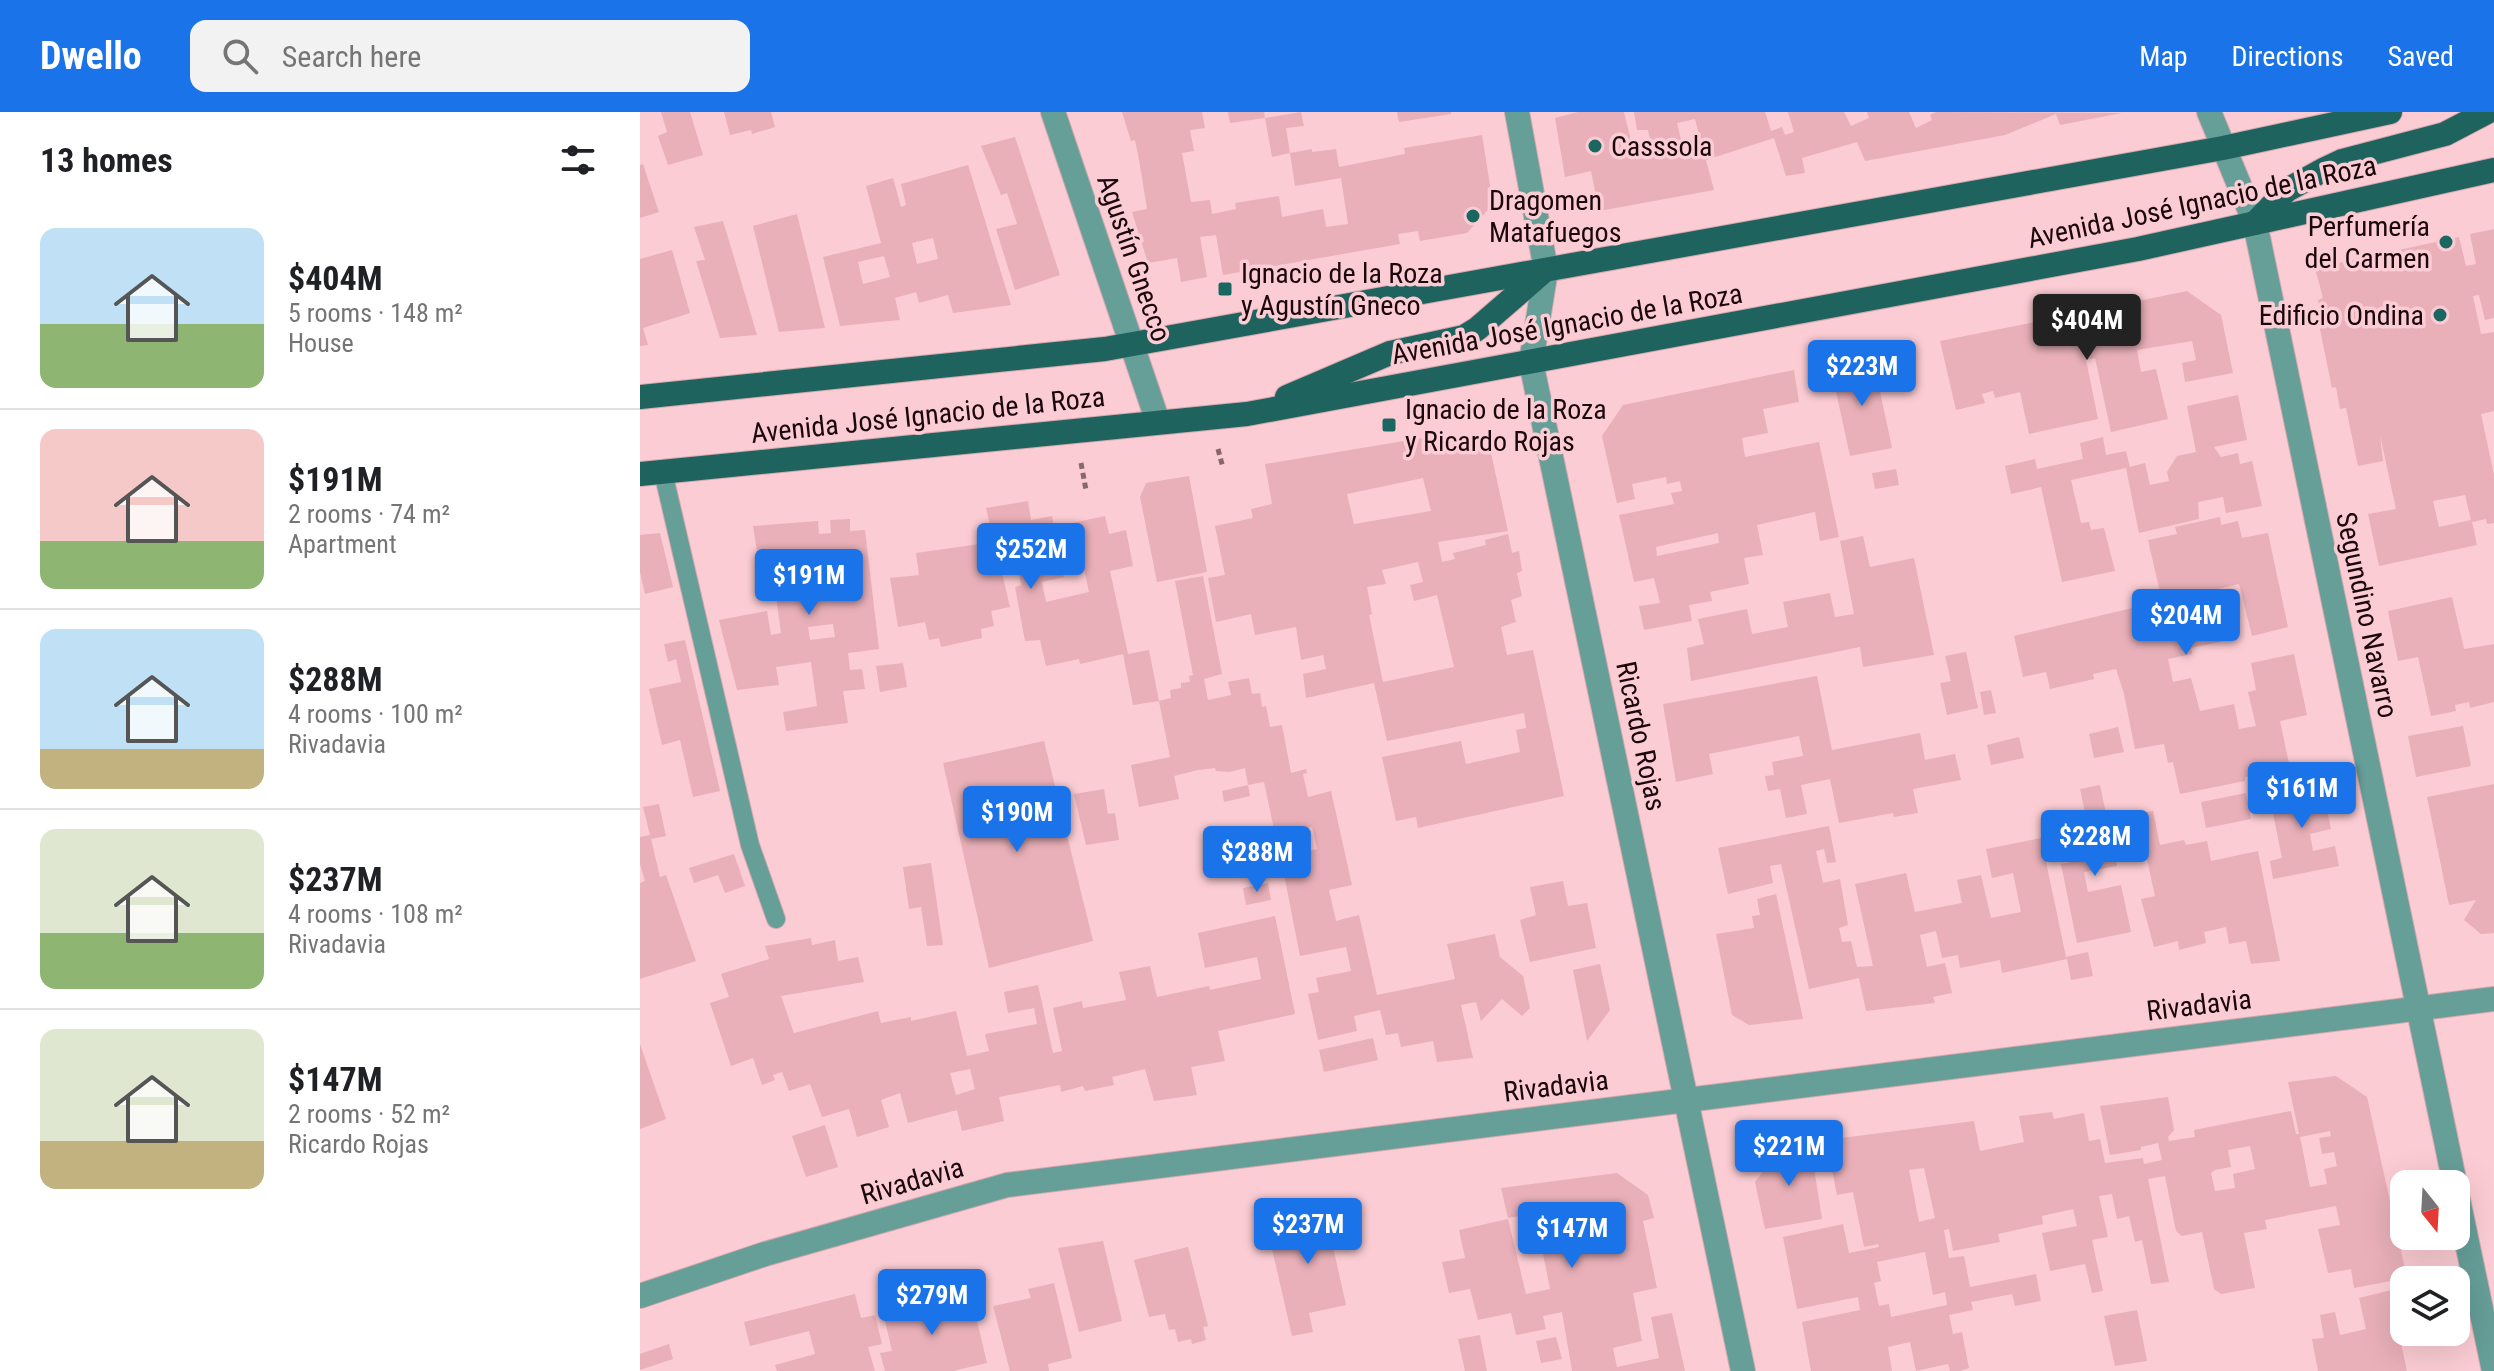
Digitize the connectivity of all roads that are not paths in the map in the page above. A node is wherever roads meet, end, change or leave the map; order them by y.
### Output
1 (1053, 112) edge
2 (1517, 112) edge
3 (2209, 112) edge
4 (2390, 112) edge
5 (2487, 112) edge
6 (2223, 148) junction
7 (2494, 170) edge
8 (2255, 223) junction
9 (1546, 270) junction
10 (1132, 345) junction
11 (1531, 362) junction
12 (640, 397) edge
13 (1247, 414) junction
14 (1158, 422) junction
15 (651, 473) edge
16 (776, 919) dead end
17 (2494, 999) edge
18 (2418, 1008) junction
19 (1686, 1100) junction
20 (2451, 1170) edge
21 (2468, 1250) edge
22 (640, 1296) edge
23 (1743, 1371) edge
24 (2494, 1371) edge

1 - 10 street, Agustín Gnecco
2 - 9 street, Ricardo Rojas
3 - 6 street, Segundino Navarro
4 - 6 main road, Avenida José Ignacio de la Roza
5 - 8 main road
6 - 8 street, Segundino Navarro
6 - 9 main road, Avenida José Ignacio de la Roza
7 - 8 main road, Avenida José Ignacio de la Roza
8 - 11 main road, Avenida José Ignacio de la Roza
8 - 18 street, Segundino Navarro
9 - 10 main road, Avenida José Ignacio de la Roza
9 - 11 street, Ricardo Rojas
9 - 13 main road
10 - 12 main road, Avenida José Ignacio de la Roza
10 - 14 street, Agustín Gnecco
11 - 13 main road, Avenida José Ignacio de la Roza
11 - 19 street, Ricardo Rojas
13 - 14 main road, Avenida José Ignacio de la Roza
14 - 15 main road, Avenida José Ignacio de la Roza
15 - 16 lane
17 - 18 street, Rivadavia
18 - 19 street, Rivadavia
18 - 20 street, Segundino Navarro
19 - 22 street, Rivadavia
19 - 23 street, Ricardo Rojas
21 - 24 street, Segundino Navarro

